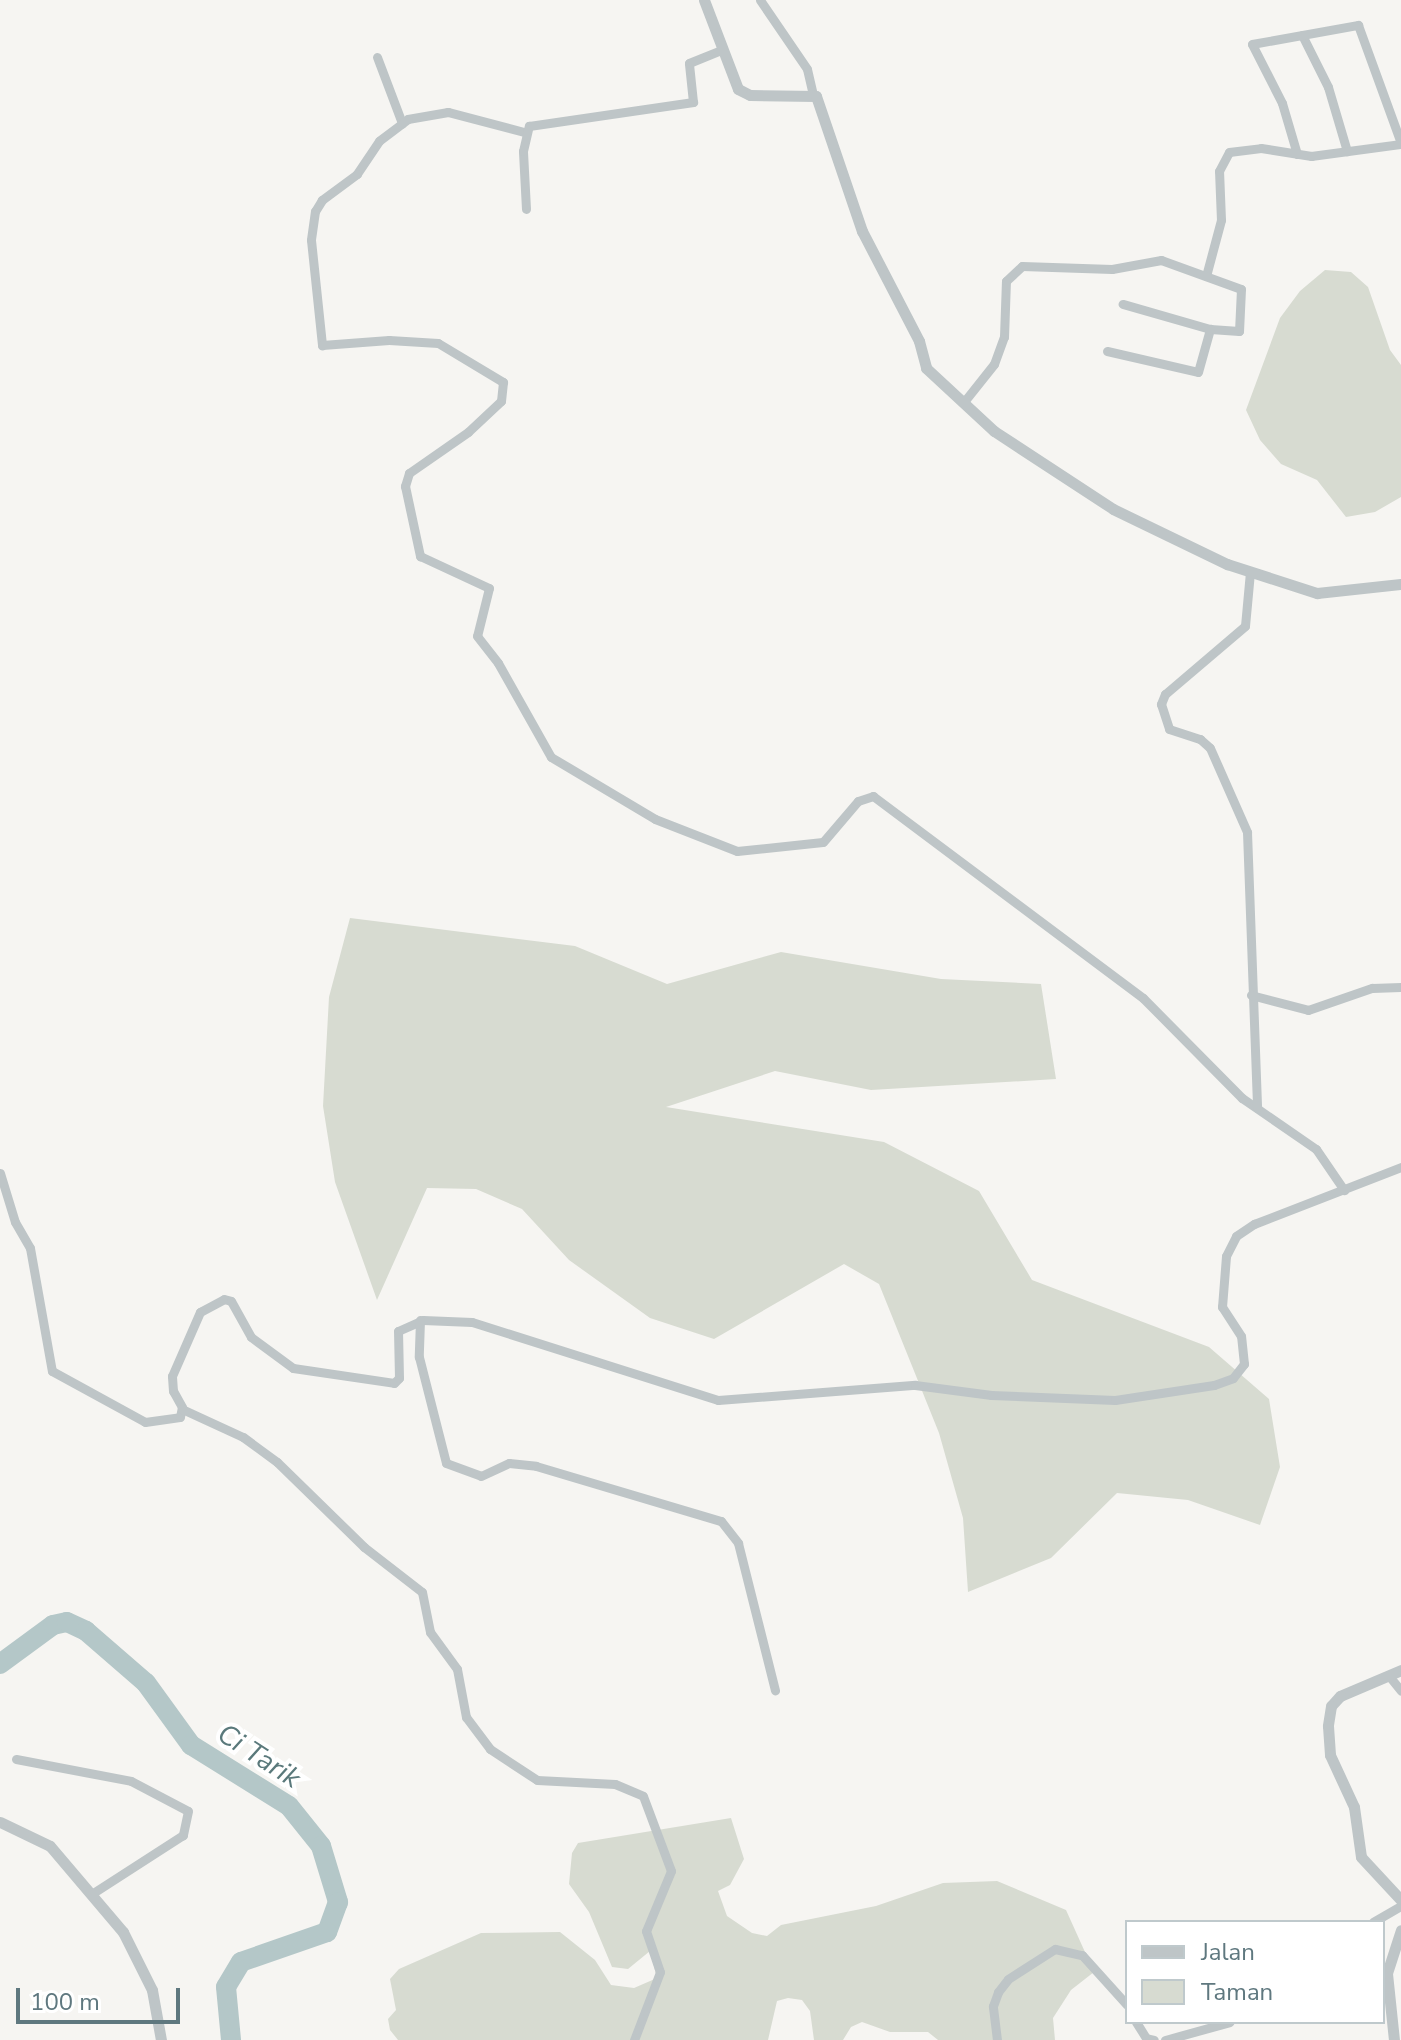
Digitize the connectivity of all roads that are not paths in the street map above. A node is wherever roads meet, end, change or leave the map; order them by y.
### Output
1 (704, 0) edge
2 (760, 0) edge
3 (1302, 35) junction
4 (721, 50) junction
5 (377, 57) dead end
6 (813, 94) junction
7 (402, 123) junction
8 (524, 132) junction
9 (1401, 143) edge
10 (1347, 151) junction
11 (1297, 154) junction
12 (526, 209) dead end
13 (1206, 276) junction
14 (1123, 304) dead end
15 (1210, 329) junction
16 (1107, 351) dead end
17 (963, 403) junction
18 (1250, 572) junction
19 (1401, 584) edge
20 (1401, 987) edge
21 (1251, 995) junction
22 (1257, 1108) junction
23 (1401, 1167) edge
24 (0, 1173) edge
25 (1344, 1190) junction
26 (420, 1320) junction
27 (182, 1409) junction
28 (1401, 1670) edge
29 (1389, 1676) junction
30 (775, 1690) dead end
31 (1401, 1691) edge
32 (16, 1759) dead end
33 (0, 1822) edge
34 (93, 1893) junction
35 (1401, 1900) edge
36 (1401, 1906) edge
37 (1376, 1920) edge
38 (1401, 1930) edge
39 (1125, 2003) edge
40 (1385, 2008) edge
41 (1137, 2024) edge
42 (1223, 2024) edge
43 (161, 2040) edge
44 (634, 2040) edge
45 (997, 2040) edge
46 (1154, 2040) edge
47 (1165, 2040) edge
48 (1394, 2040) edge

1 - 4 street
2 - 6 street
3 - 9 street
3 - 10 street
3 - 11 street
4 - 6 street
4 - 8 street
5 - 7 street
6 - 17 street
7 - 8 street
7 - 22 street
8 - 12 street
9 - 10 street
10 - 11 street
11 - 13 street
13 - 15 street
13 - 17 street
14 - 15 street
15 - 16 street
17 - 18 street
18 - 19 street
18 - 21 street
20 - 21 street
21 - 22 street
22 - 25 street
23 - 25 street
24 - 27 street
25 - 26 street
26 - 27 street
26 - 30 street
27 - 44 street
28 - 29 street
29 - 31 street
29 - 35 street
32 - 34 street
33 - 34 street
34 - 43 street
36 - 37 street
38 - 40 street
39 - 45 street
40 - 48 street
41 - 46 street
42 - 47 street

